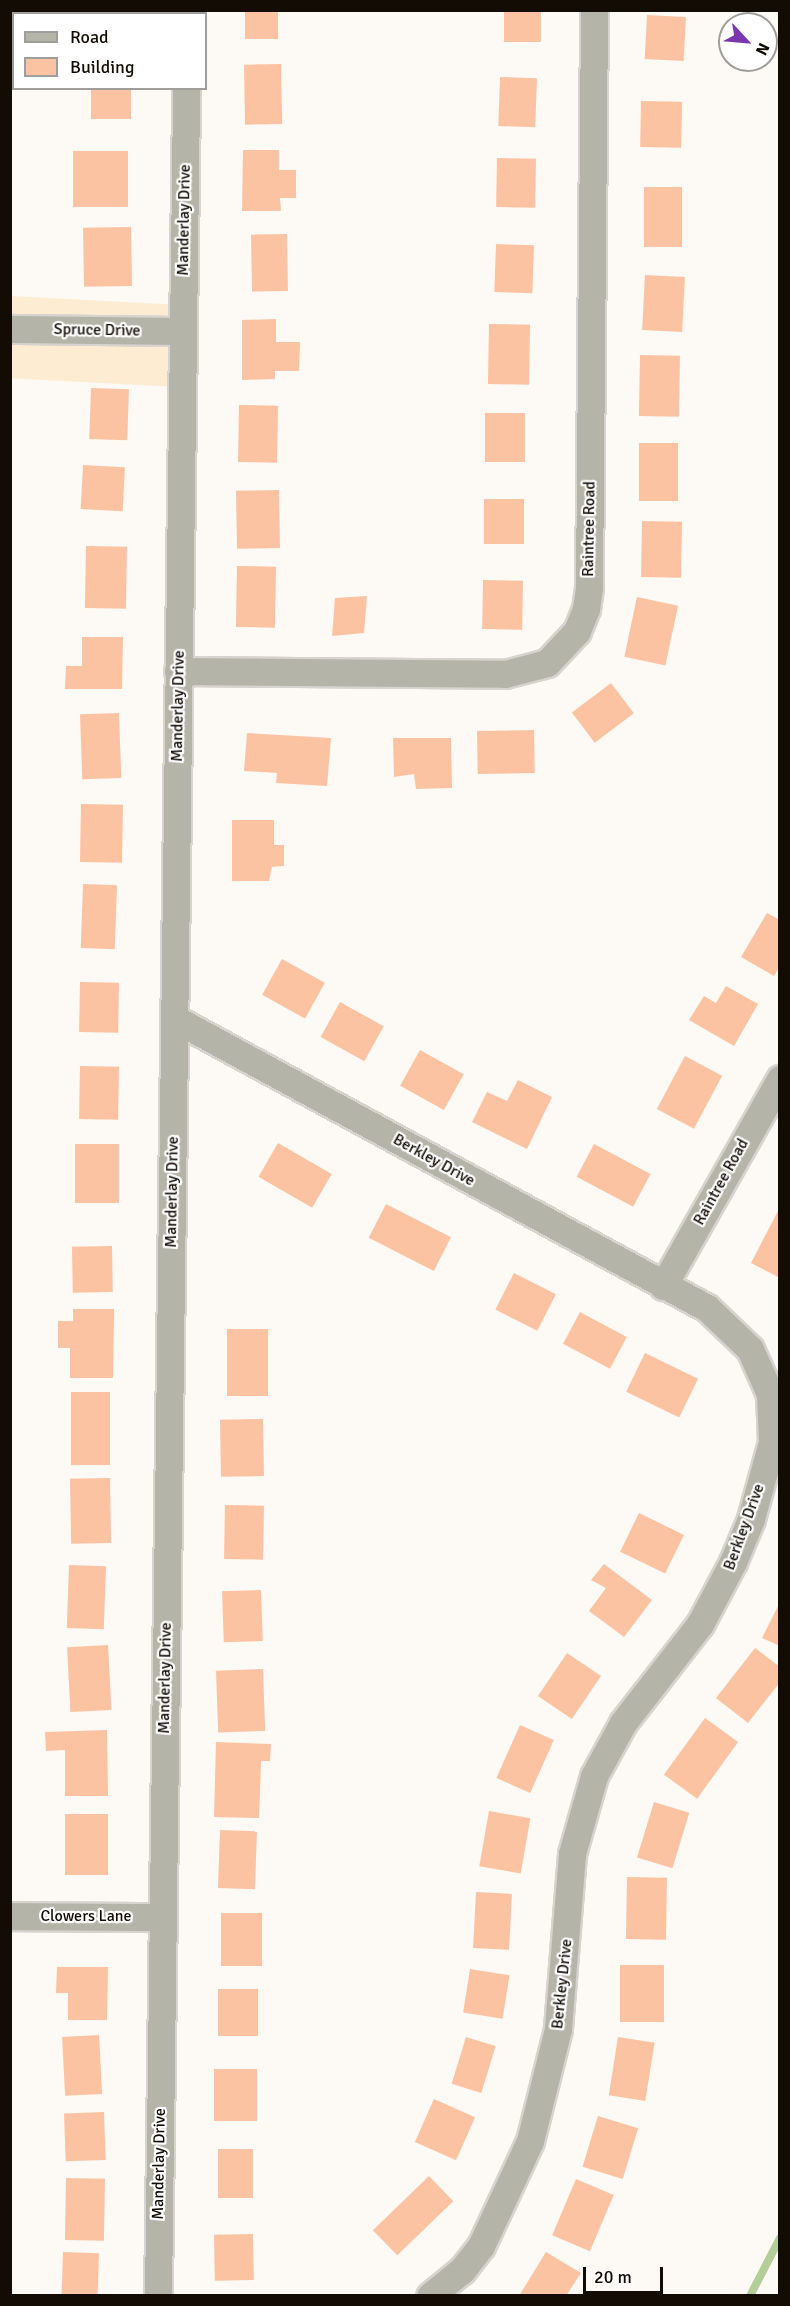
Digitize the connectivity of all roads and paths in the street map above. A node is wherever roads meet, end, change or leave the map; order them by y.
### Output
1 (594, 10) edge
2 (186, 90) edge
3 (10, 329) edge
4 (183, 331) junction
5 (178, 671) junction
6 (175, 1019) junction
7 (780, 1079) edge
8 (663, 1286) junction
9 (10, 1916) edge
10 (161, 1917) junction
11 (158, 2295) edge
12 (430, 2295) edge

1 - 5 street, Raintree Road
2 - 4 street, Manderlay Drive
3 - 4 street, Spruce Drive
4 - 5 street, Manderlay Drive
5 - 6 street, Manderlay Drive
6 - 8 street, Berkley Drive
6 - 10 street, Manderlay Drive
7 - 8 street, Raintree Road
8 - 12 street, Berkley Drive
9 - 10 street, Clowers Lane
10 - 11 street, Manderlay Drive

